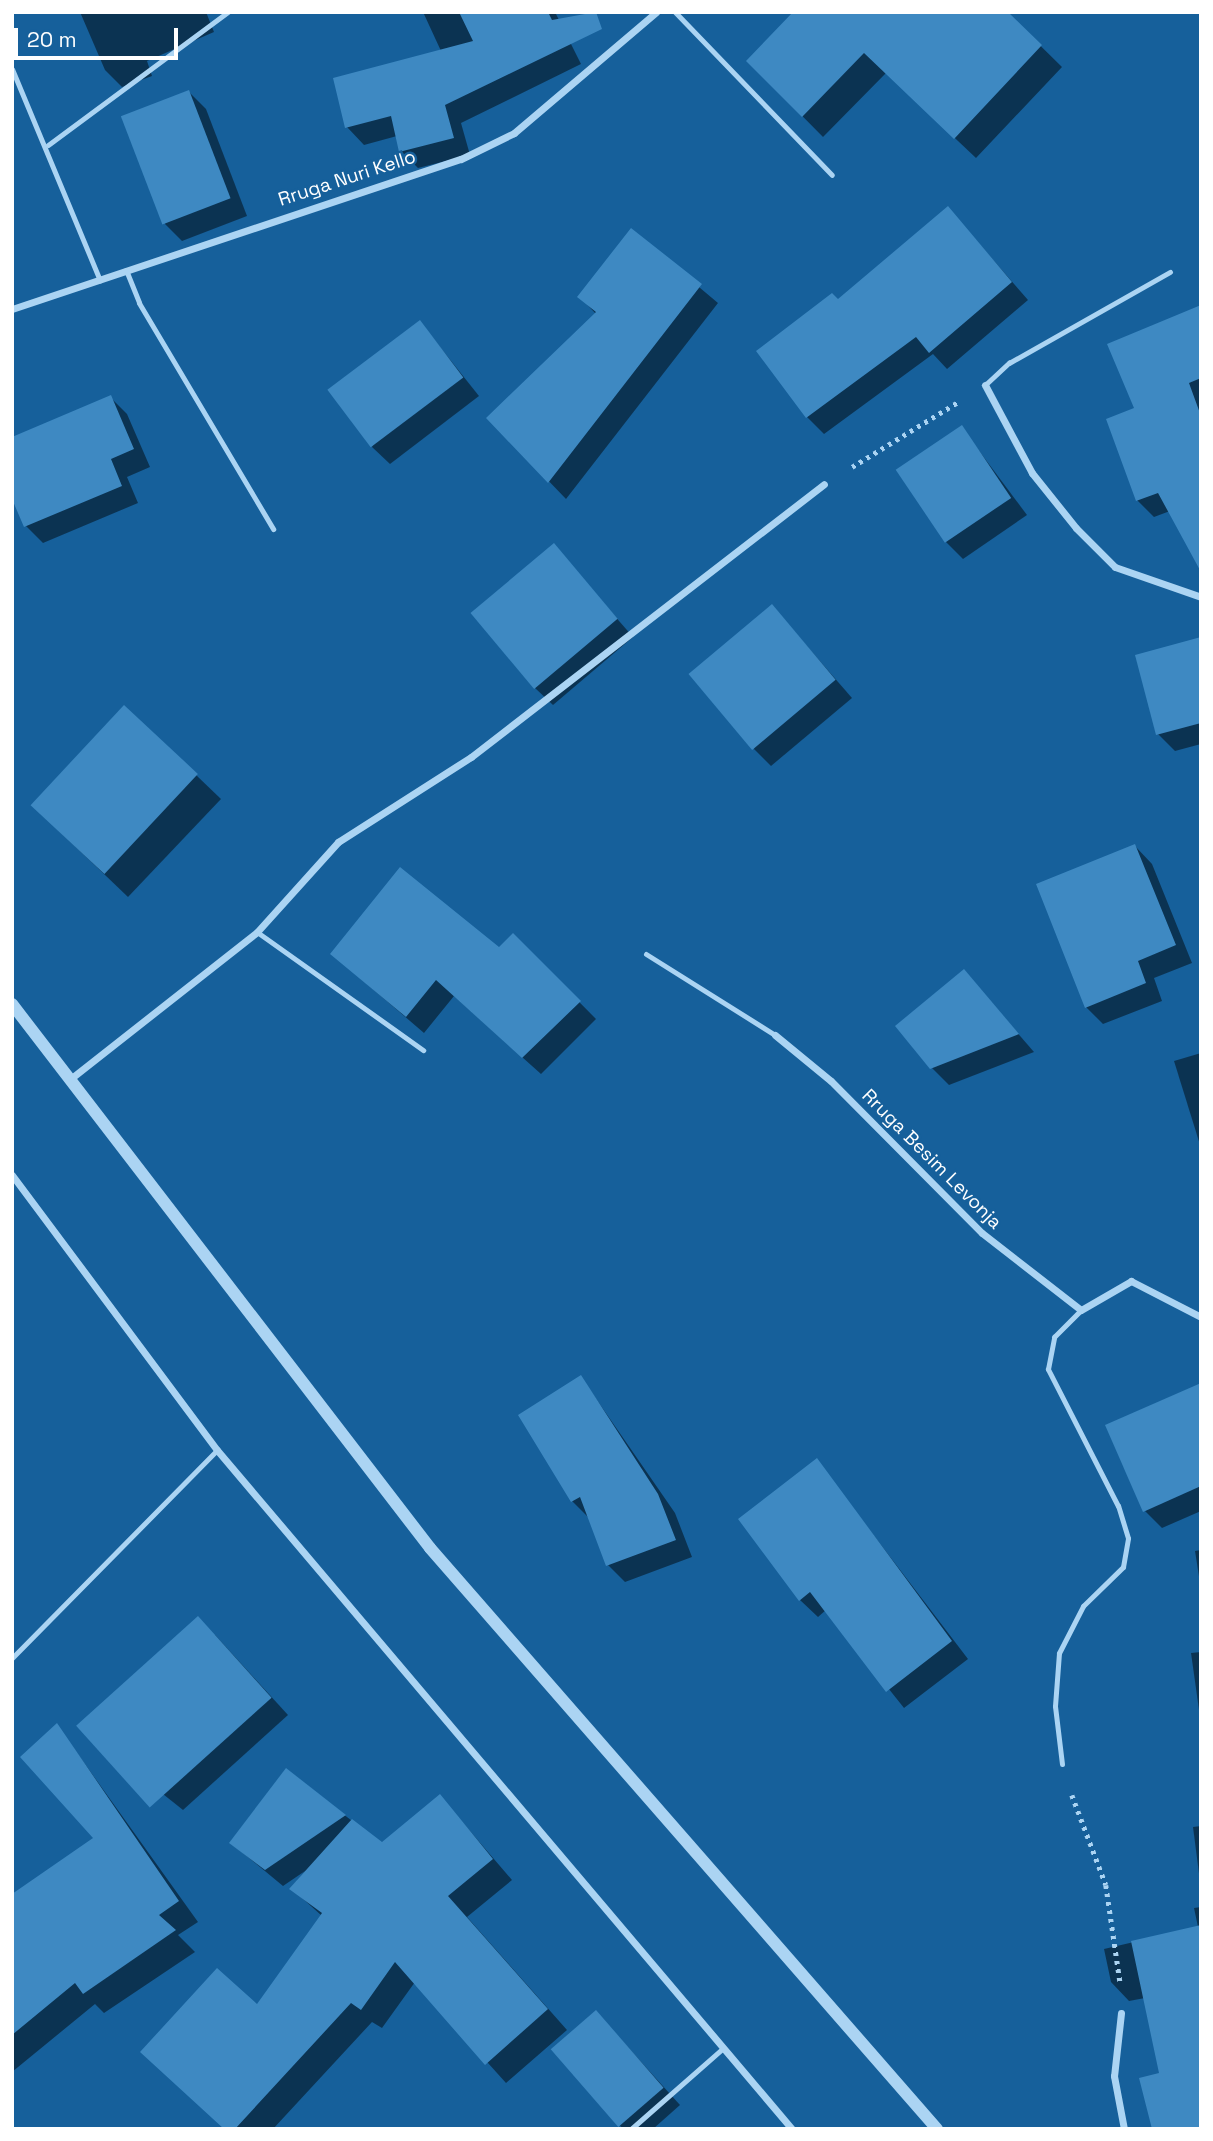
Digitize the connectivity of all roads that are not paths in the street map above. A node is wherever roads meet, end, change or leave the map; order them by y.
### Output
1 (228, 12) edge
2 (656, 12) edge
3 (675, 12) edge
4 (12, 69) edge
5 (48, 145) junction
6 (832, 175) dead end
7 (126, 270) junction
8 (1170, 272) dead end
9 (100, 280) junction
10 (12, 309) edge
11 (985, 385) joint
12 (824, 484) road end
13 (273, 529) dead end
14 (1201, 597) edge
15 (257, 932) junction
16 (646, 954) dead end
17 (12, 1004) edge
18 (775, 1035) joint
19 (423, 1049) dead end
20 (68, 1081) junction
21 (12, 1174) edge
22 (1080, 1310) junction
23 (1201, 1317) edge
24 (217, 1450) junction
25 (12, 1658) edge
26 (1062, 1764) road end
27 (1121, 2013) road end
28 (722, 2049) junction
29 (631, 2129) edge
30 (792, 2129) edge
31 (937, 2129) edge
32 (1124, 2129) edge

1 - 5 lane
2 - 7 street, Rruga Nuri Kello
3 - 6 lane
4 - 5 lane
5 - 9 lane
7 - 9 street, Rruga Nuri Kello
7 - 13 lane
8 - 11 lane
9 - 10 street, Rruga Nuri Kello
11 - 14 street
12 - 15 street
15 - 19 lane
15 - 20 street
16 - 18 lane, Rruga Besim Levonja
17 - 20 street
18 - 22 street, Rruga Besim Levonja
20 - 31 street
21 - 24 street
22 - 23 street
22 - 26 lane
24 - 25 lane
24 - 28 street
27 - 32 street
28 - 29 lane
28 - 30 street

